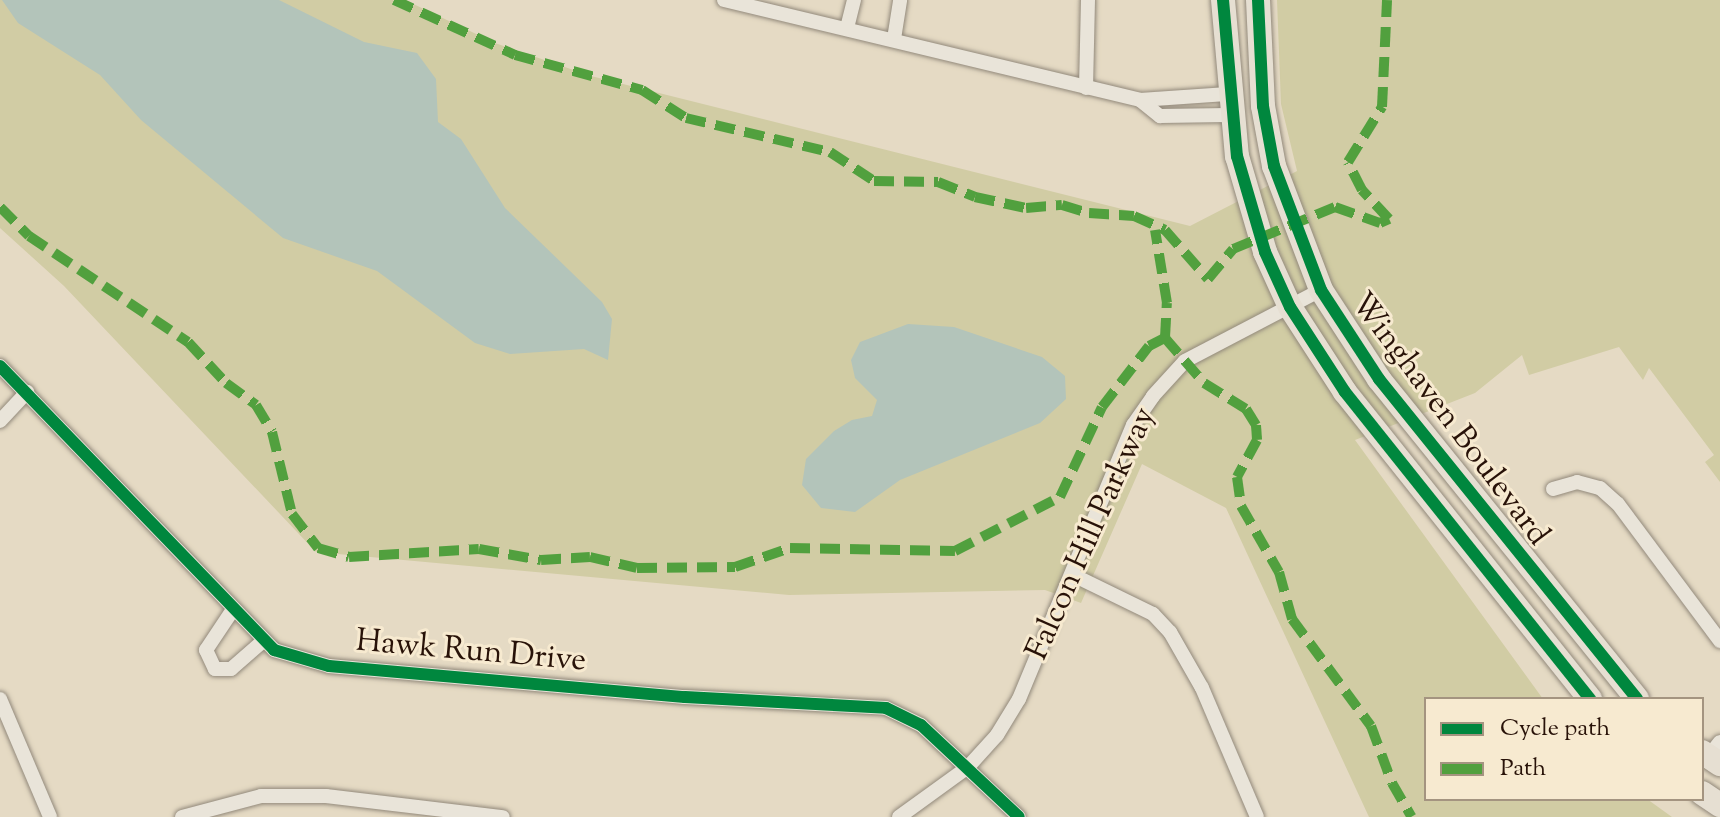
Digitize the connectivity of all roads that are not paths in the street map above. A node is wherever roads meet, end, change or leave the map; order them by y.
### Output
1 (724, 0) edge
2 (854, 0) edge
3 (900, 0) edge
4 (1088, 0) edge
5 (1223, 0) edge
6 (1258, 0) edge
7 (847, 28) junction
8 (894, 39) junction
9 (1086, 88) junction
10 (1140, 100) junction
11 (1229, 104) junction
12 (1321, 290) junction
13 (1290, 307) junction
14 (0, 366) edge
15 (27, 392) junction
16 (0, 421) edge
17 (1553, 489) dead end
18 (1073, 575) junction
19 (232, 611) junction
20 (263, 641) junction
21 (1720, 641) edge
22 (1588, 697) edge
23 (1635, 697) edge
24 (0, 699) edge
25 (968, 767) junction
26 (50, 817) edge
27 (182, 817) edge
28 (503, 817) edge
29 (899, 817) edge
30 (1019, 817) edge
31 (1257, 817) edge

1 - 7 street
2 - 7 street
3 - 8 street
4 - 9 street
5 - 11 main road, Winghaven Boulevard
6 - 12 main road, Winghaven Boulevard
7 - 8 street
8 - 9 street
9 - 10 street
10 - 11 street
10 - 11 street
11 - 13 main road, Winghaven Boulevard
12 - 13 street, Falcon Hill Parkway
12 - 23 main road, Winghaven Boulevard
13 - 18 street, Falcon Hill Parkway
13 - 22 main road, Winghaven Boulevard
14 - 15 street, Hawk Run Drive
15 - 16 street
15 - 19 street, Hawk Run Drive
17 - 21 street
18 - 25 street, Falcon Hill Parkway
18 - 31 street
19 - 20 street, Hawk Run Drive
19 - 20 street
20 - 25 street, Hawk Run Drive
24 - 26 street
25 - 29 street, Falcon Hill Parkway
25 - 30 street, Hawk Run Drive
27 - 28 street

